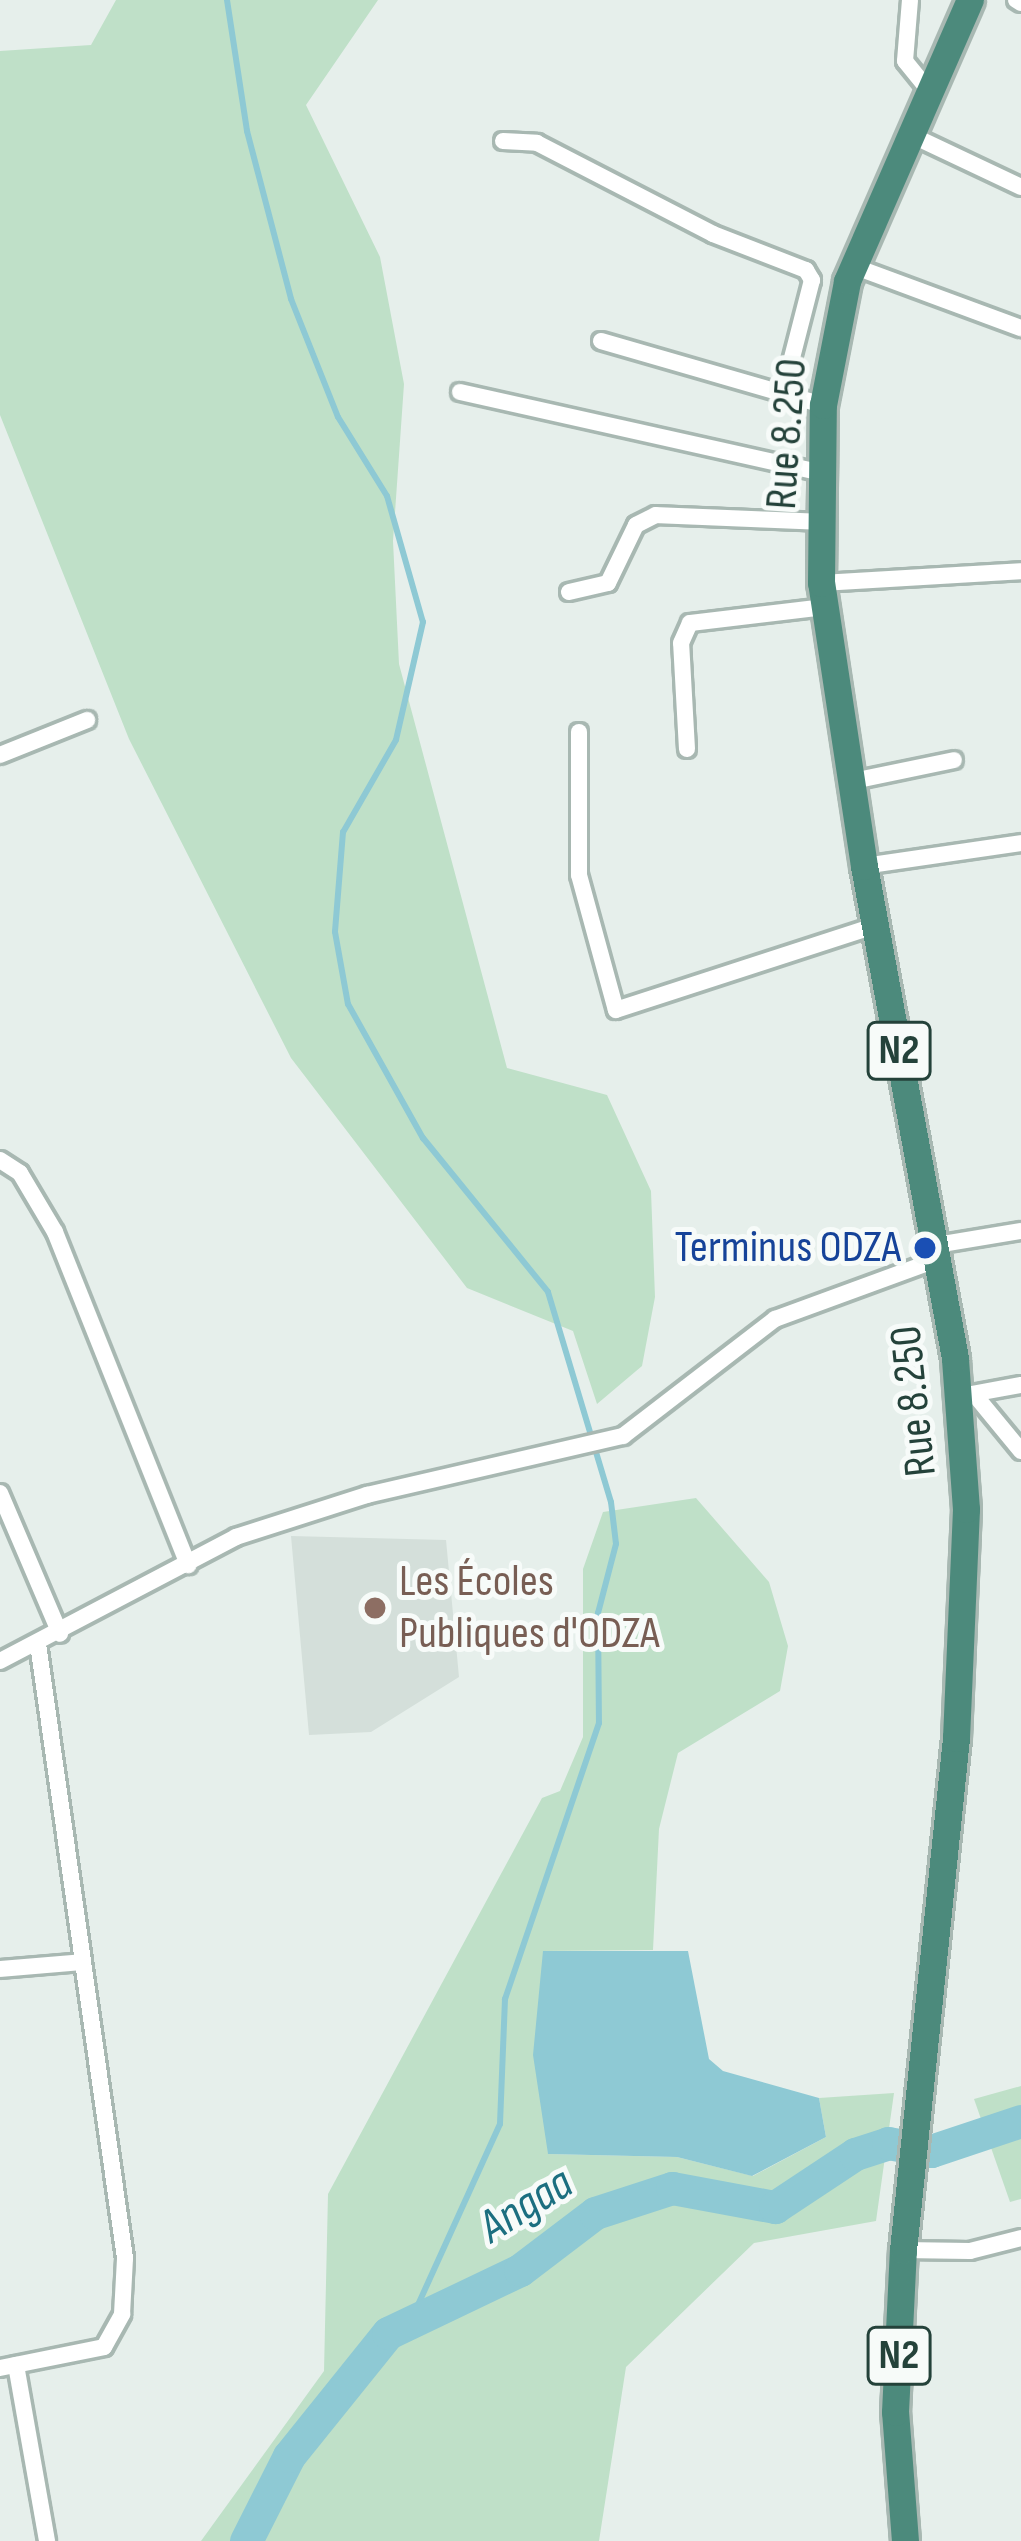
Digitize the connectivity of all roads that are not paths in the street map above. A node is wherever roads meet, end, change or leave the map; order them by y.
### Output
1 (910, 0) edge
2 (970, 0) edge
3 (928, 91) junction
4 (909, 134) junction
5 (503, 141) dead end
6 (1021, 187) edge
7 (853, 266) junction
8 (1021, 328) edge
9 (601, 341) dead end
10 (460, 392) dead end
11 (784, 393) junction
12 (823, 405) junction
13 (823, 473) junction
14 (822, 522) junction
15 (1021, 571) edge
16 (569, 592) dead end
17 (823, 595) junction
18 (87, 720) dead end
19 (579, 732) dead end
20 (687, 749) dead end
21 (0, 754) edge
22 (954, 760) dead end
23 (853, 781) junction
24 (1021, 843) edge
25 (863, 866) junction
26 (875, 926) junction
27 (0, 1160) edge
28 (1021, 1231) edge
29 (938, 1252) junction
30 (1021, 1385) edge
31 (966, 1395) junction
32 (1021, 1451) edge
33 (0, 1493) edge
34 (188, 1565) junction
35 (60, 1634) junction
36 (38, 1644) junction
37 (0, 1661) edge
38 (83, 1962) junction
39 (0, 1969) edge
40 (1021, 2238) edge
41 (903, 2250) junction
42 (8, 2366) edge
43 (47, 2541) edge
44 (904, 2541) edge

1 - 3 street
2 - 3 highway, Rue 8.250 / N2
3 - 4 highway, Rue 8.250 / N2
4 - 6 street
4 - 7 highway, Rue 8.250 / N2
5 - 11 street
7 - 8 street
7 - 12 highway, Rue 8.250 / N2
9 - 11 street
10 - 13 street
11 - 12 street
12 - 13 highway, Rue 8.250 / N2
13 - 14 highway, Rue 8.250 / N2
14 - 16 street
14 - 17 highway, Rue 8.250 / N2
15 - 17 street
17 - 20 street
17 - 23 highway, Rue 8.250 / N2
18 - 21 street
19 - 26 street
22 - 23 street
23 - 25 highway, Rue 8.250 / N2
24 - 25 street
25 - 26 highway, Rue 8.250 / N2
26 - 29 highway, Rue 8.250 / N2
27 - 34 street
28 - 29 street
29 - 31 highway, Rue 8.250 / N2
29 - 34 street
30 - 31 street
31 - 32 street
31 - 41 highway, Rue 8.250 / N2
33 - 35 street
34 - 35 street
35 - 36 street
36 - 37 street
36 - 38 street
38 - 39 street
38 - 42 street
40 - 41 street
41 - 44 highway, Rue 8.250 / N2
42 - 43 street

